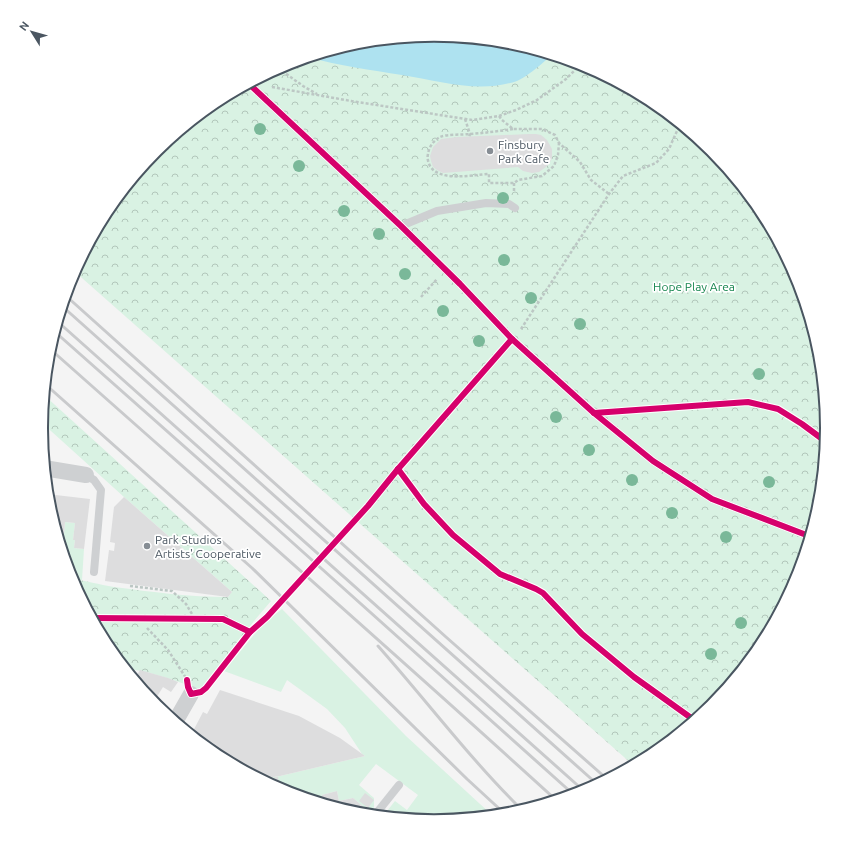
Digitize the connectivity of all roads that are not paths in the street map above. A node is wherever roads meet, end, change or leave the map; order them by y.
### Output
1 (253, 88) edge
2 (515, 208) dead end
3 (401, 226) junction
4 (50, 469) edge
5 (86, 475) joint
6 (804, 534) edge
7 (94, 572) dead end
8 (189, 687) road end
9 (177, 716) edge
10 (399, 785) dead end
11 (379, 810) edge

1 - 3 lane
2 - 3 lane
3 - 6 lane
4 - 5 street
5 - 7 lane
8 - 9 street
10 - 11 lane

